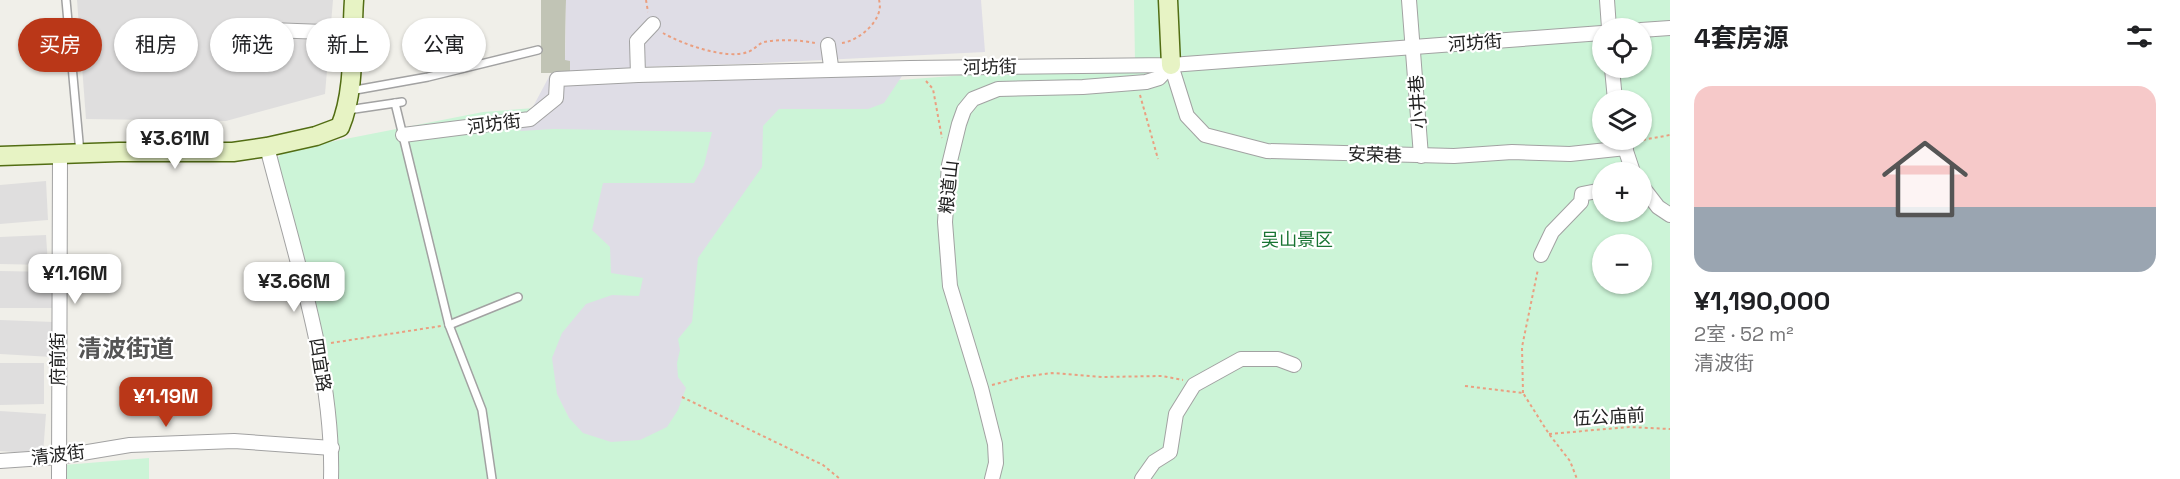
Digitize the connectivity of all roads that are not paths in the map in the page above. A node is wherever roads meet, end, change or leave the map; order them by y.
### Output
1 (66, 0) edge
2 (354, 0) edge
3 (1168, 0) edge
4 (1409, 0) edge
5 (1607, 0) edge
6 (352, 18) edge
7 (1608, 18) edge
8 (653, 24) road end
9 (1670, 28) edge
10 (1652, 29) edge
11 (1592, 34) edge
12 (828, 45) road end
13 (1414, 48) junction
14 (538, 50) dead end
15 (1171, 65) junction
16 (831, 66) dead end
17 (350, 72) edge
18 (638, 75) junction
19 (350, 91) junction
20 (344, 118) junction
21 (403, 135) junction
22 (267, 147) junction
23 (1592, 150) edge
24 (80, 153) junction
25 (60, 154) junction
26 (0, 156) edge
27 (1421, 156) junction
28 (1592, 192) edge
29 (1652, 199) edge
30 (1670, 215) edge
31 (1541, 255) road end
32 (518, 297) dead end
33 (449, 325) junction
34 (1294, 364) dead end
35 (332, 448) junction
36 (58, 457) junction
37 (0, 461) edge
38 (59, 479) edge
39 (331, 479) edge
40 (492, 479) edge
41 (993, 479) edge
42 (1142, 479) edge

1 - 24 lane
2 - 6 street
3 - 15 street
4 - 13 street, 小井巷
5 - 7 street
8 - 18 street
9 - 10 street
11 - 13 street, 河坊街
12 - 16 street
13 - 15 street, 河坊街
13 - 27 street, 小井巷
14 - 19 lane
15 - 18 street, 河坊街
15 - 27 street, 安荣巷
15 - 41 street, 粮道山
17 - 19 street
18 - 21 street, 河坊街
19 - 20 street
20 - 21 lane
20 - 22 street
21 - 33 lane
22 - 24 street
22 - 35 street, 四宜路
23 - 27 street, 安荣巷
24 - 25 street
25 - 26 street
25 - 36 street, 府前街
28 - 31 street
29 - 30 street
32 - 33 lane
33 - 40 lane
34 - 42 street
35 - 36 street, 清波街
35 - 39 street, 四宜路
36 - 37 street, 清波街
36 - 38 street, 府前街

